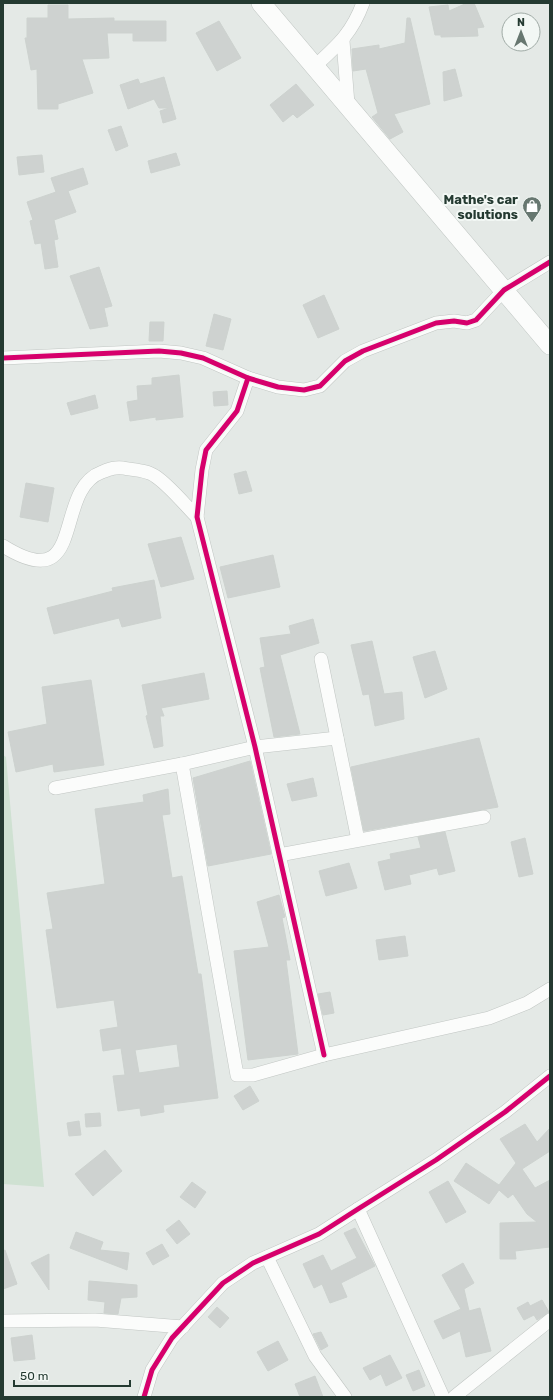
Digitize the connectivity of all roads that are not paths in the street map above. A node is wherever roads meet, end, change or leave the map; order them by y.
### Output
1 (261, 3) edge
2 (363, 3) edge
3 (343, 41) junction
4 (315, 66) junction
5 (348, 104) junction
6 (550, 262) edge
7 (504, 290) junction
8 (550, 345) edge
9 (3, 358) edge
10 (248, 378) junction
11 (197, 517) junction
12 (5, 546) edge
13 (320, 659) dead end
14 (337, 738) junction
15 (255, 747) junction
16 (182, 764) junction
17 (55, 788) dead end
18 (484, 817) dead end
19 (358, 840) junction
20 (279, 855) junction
21 (550, 990) edge
22 (324, 1055) junction
23 (550, 1076) edge
24 (358, 1209) junction
25 (267, 1257) junction
26 (550, 1320) edge
27 (3, 1321) edge
28 (183, 1327) junction
29 (144, 1397) edge
30 (345, 1397) edge
31 (443, 1397) edge
32 (454, 1397) edge

1 - 4 street
2 - 3 street
3 - 4 street
3 - 5 street
4 - 5 street
5 - 7 street
6 - 7 street
7 - 8 street
7 - 10 street
9 - 10 street
10 - 11 street
11 - 12 street
11 - 15 street
13 - 14 street
14 - 15 street
14 - 19 street
15 - 16 street
15 - 20 street
16 - 17 street
16 - 22 street
18 - 19 street
19 - 20 street
20 - 22 street
21 - 22 street
23 - 24 street
24 - 25 street
24 - 31 street
25 - 28 street
25 - 30 street
26 - 32 street
27 - 28 street
28 - 29 street

